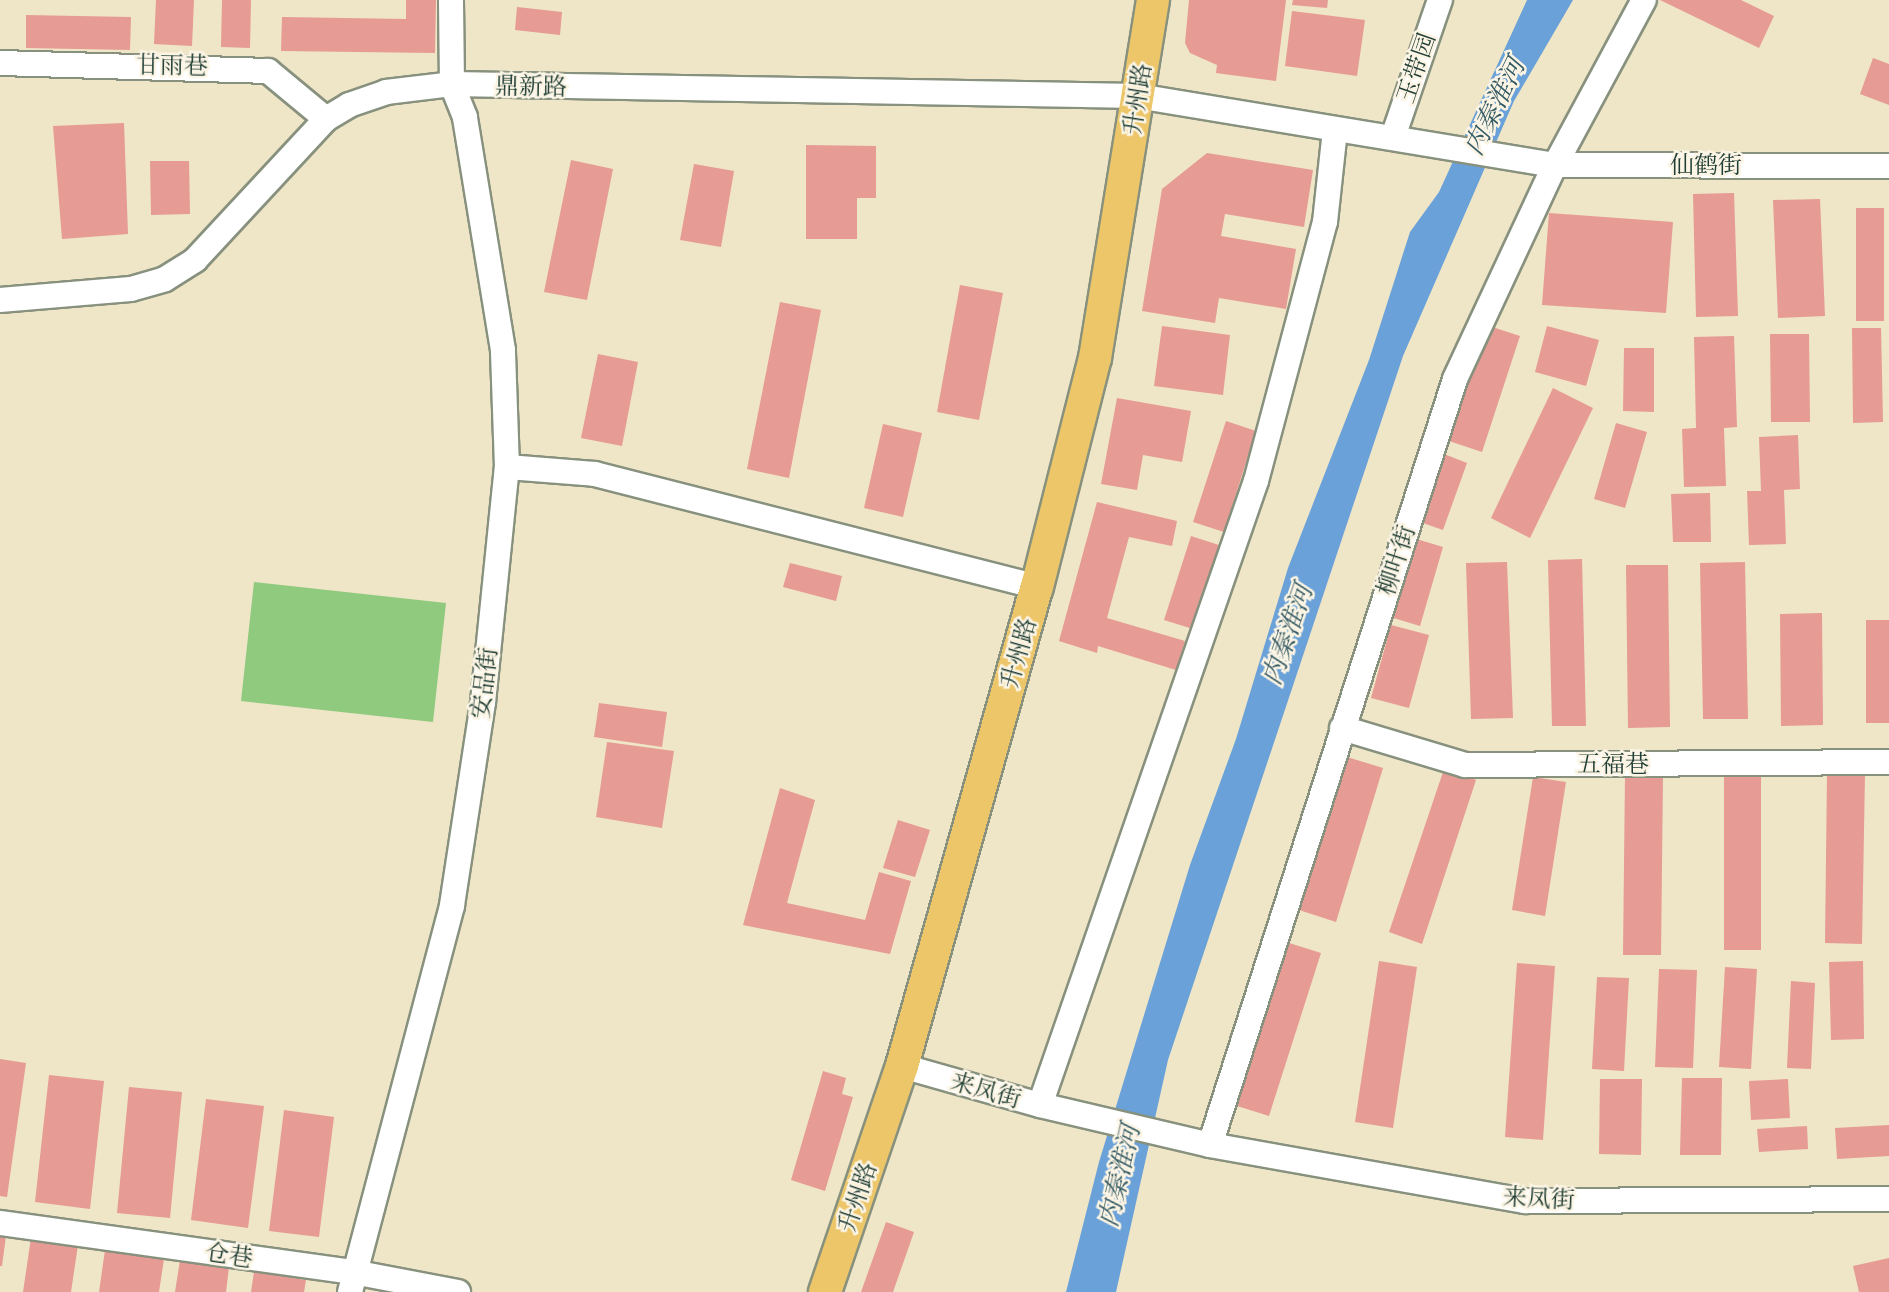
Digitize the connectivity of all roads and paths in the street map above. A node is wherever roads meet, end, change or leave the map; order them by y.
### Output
1 (451, 0) edge
2 (1153, 0) edge
3 (1440, 0) edge
4 (1644, 0) edge
5 (0, 63) edge
6 (452, 84) junction
7 (1138, 96) junction
8 (326, 119) junction
9 (1335, 130) junction
10 (1393, 137) junction
11 (1555, 165) junction
12 (1889, 166) edge
13 (0, 300) edge
14 (507, 467) junction
15 (1037, 587) junction
16 (1342, 728) junction
17 (1889, 762) edge
18 (902, 1066) junction
19 (1040, 1105) junction
20 (1201, 1143) junction
21 (1889, 1199) edge
22 (0, 1223) edge
23 (351, 1282) edge
24 (458, 1292) edge
25 (825, 1292) edge

1 - 6 street
2 - 7 main road, 升州路
3 - 10 street, 玉带园
4 - 11 street, 柳叶街
5 - 8 street, 甘雨巷
6 - 7 street, 鼎新路
6 - 8 street, 鼎新路
6 - 14 street, 安品街
7 - 9 street
7 - 15 main road, 升州路
8 - 13 street, 鼎新路
9 - 10 street
9 - 19 street
10 - 11 street, 仙鹤街
11 - 12 street, 仙鹤街
11 - 16 street, 柳叶街
14 - 15 street
14 - 23 street, 安品街
15 - 18 main road, 升州路
16 - 17 street, 五福巷
16 - 20 street, 柳叶街
18 - 19 street, 来凤街
18 - 25 main road, 升州路
19 - 20 street, 来凤街
20 - 21 street, 来凤街
22 - 23 street, 仓巷
23 - 24 street, 仓巷

